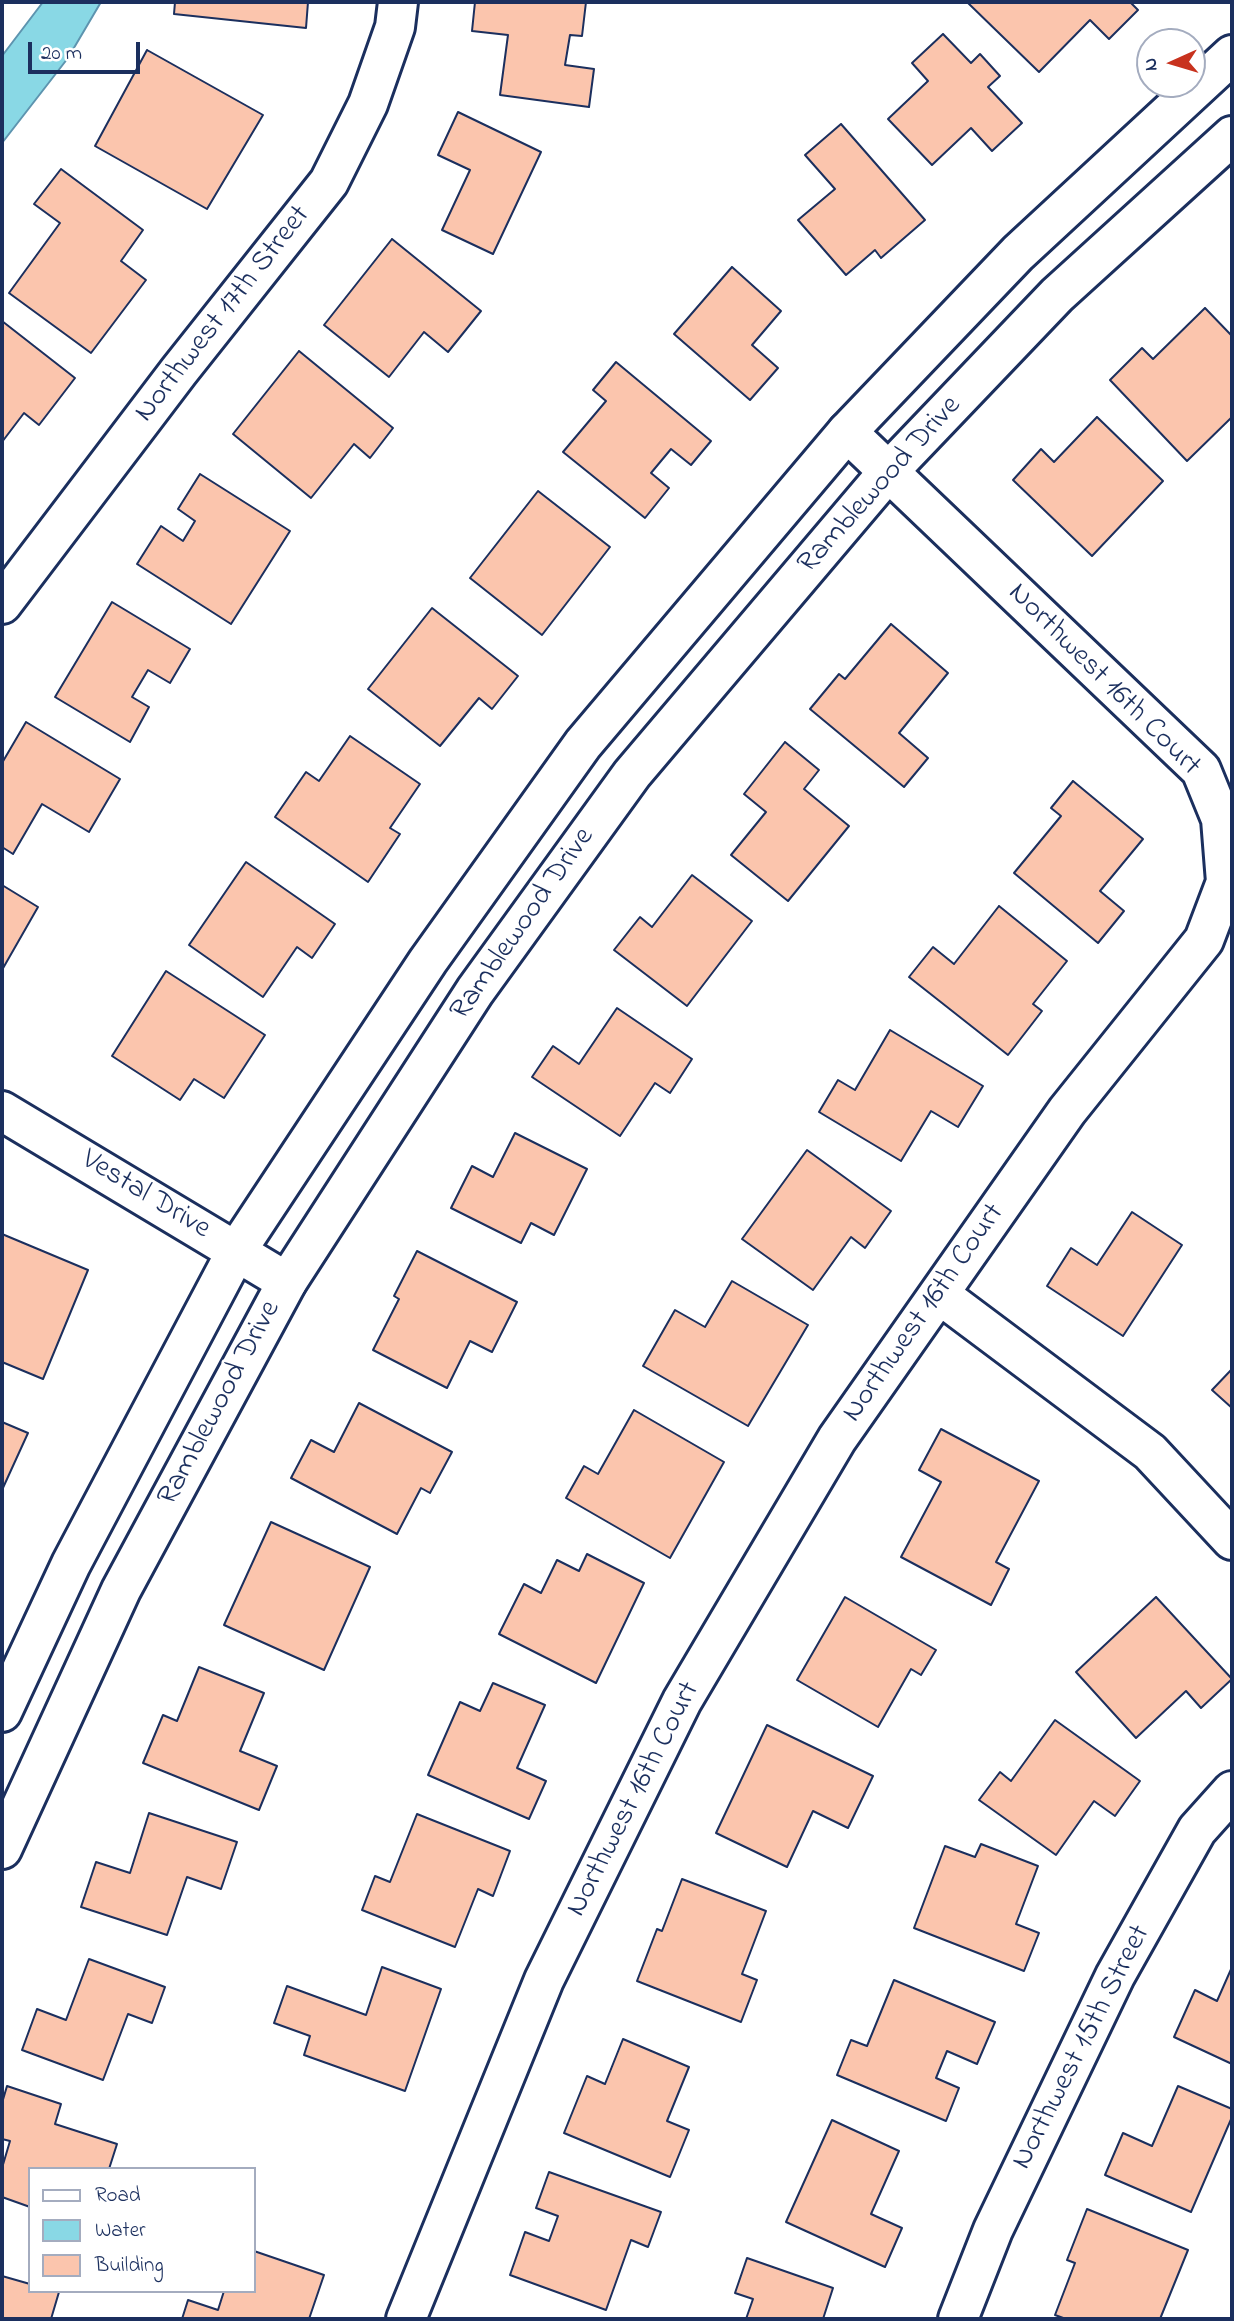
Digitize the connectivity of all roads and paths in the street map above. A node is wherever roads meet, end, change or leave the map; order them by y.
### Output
1 (398, 2) edge
2 (1232, 55) edge
3 (1232, 136) edge
4 (847, 432) junction
5 (888, 472) junction
6 (2, 604) edge
7 (2, 1111) edge
8 (237, 1250) junction
9 (287, 1282) junction
10 (939, 1294) junction
11 (1232, 1540) edge
12 (2, 1712) edge
13 (1232, 1791) edge
14 (2, 1849) edge
15 (407, 2319) edge
16 (958, 2319) edge

1 - 6 street, Northwest 17th Street
2 - 4 street, Ramblewood Drive
3 - 5 street, Ramblewood Drive
4 - 5 street, Northwest 16th Court
4 - 8 street, Ramblewood Drive
5 - 9 street, Ramblewood Drive
5 - 10 street, Northwest 16th Court
7 - 8 street, Vestal Drive
8 - 9 street, Vestal Drive
8 - 12 street, Ramblewood Drive
9 - 14 street, Ramblewood Drive
10 - 11 street
10 - 15 street, Northwest 16th Court
13 - 16 street, Northwest 15th Street

